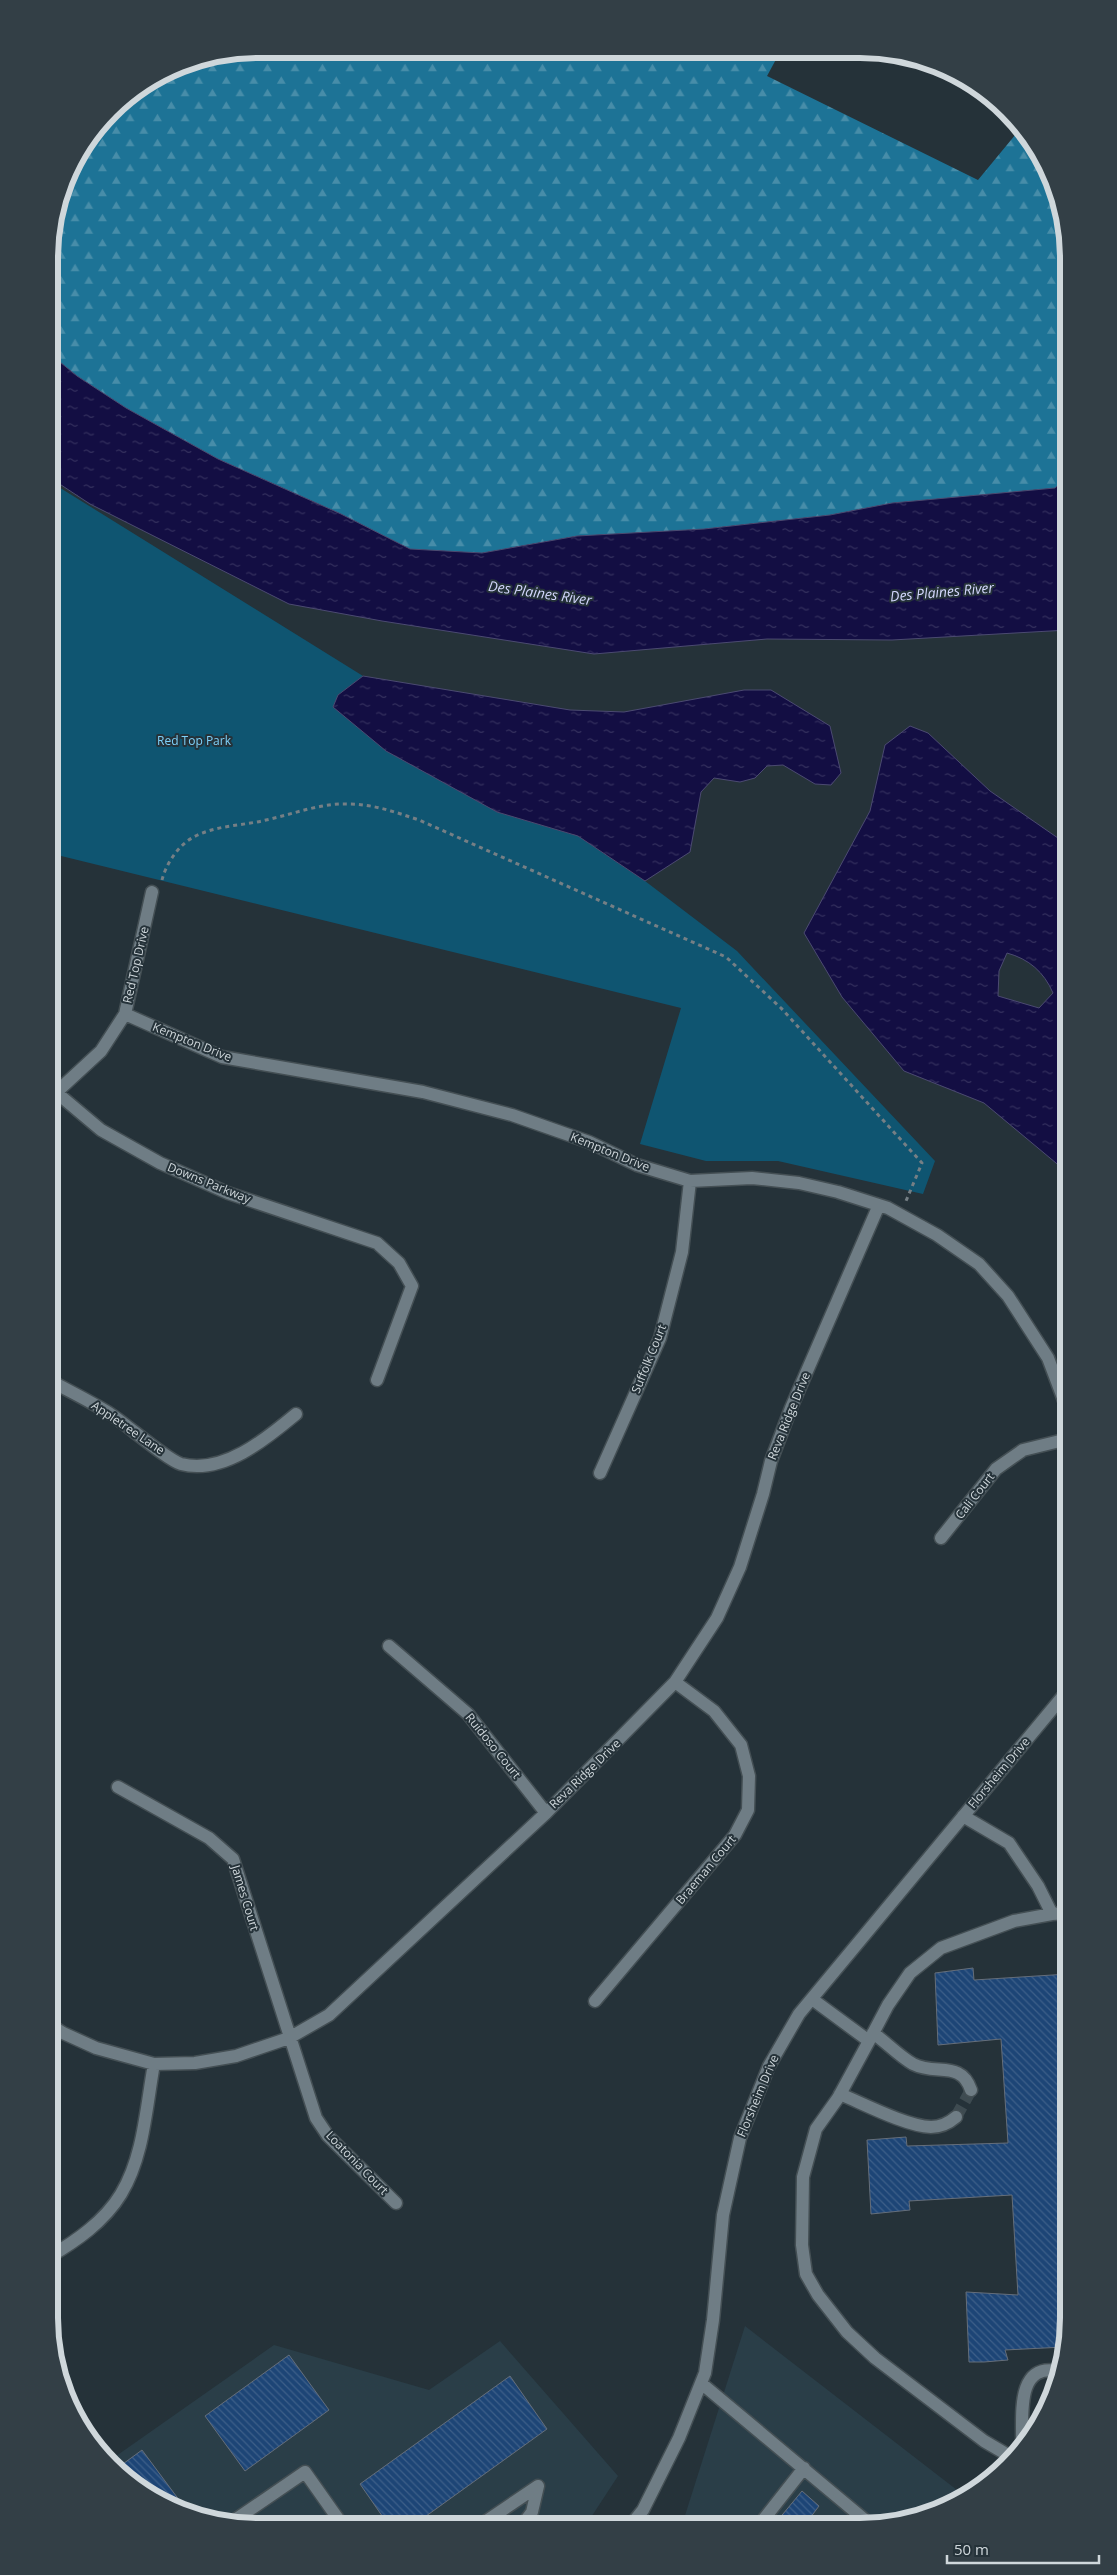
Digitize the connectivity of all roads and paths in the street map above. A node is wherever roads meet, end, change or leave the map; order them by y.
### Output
1 (152, 892) joint
2 (125, 1014) junction
3 (58, 1091) edge
4 (58, 1100) edge
5 (690, 1181) junction
6 (906, 1201) dead end
7 (879, 1205) junction
8 (378, 1380) dead end
9 (58, 1385) edge
10 (1060, 1390) edge
11 (296, 1414) dead end
12 (1060, 1441) edge
13 (600, 1473) dead end
14 (941, 1538) dead end
15 (389, 1646) dead end
16 (675, 1682) junction
17 (1060, 1700) edge
18 (118, 1787) dead end
19 (546, 1812) junction
20 (963, 1816) junction
21 (1052, 1914) junction
22 (1060, 1914) edge
23 (812, 1999) junction
24 (595, 2001) dead end
25 (58, 2030) edge
26 (871, 2037) junction
27 (289, 2038) junction
28 (154, 2064) junction
29 (971, 2090) dead end
30 (840, 2094) junction
31 (956, 2118) tunnel mouth
32 (396, 2203) dead end
33 (58, 2251) edge
34 (1052, 2371) edge
35 (701, 2383) junction
36 (1023, 2433) edge
37 (1006, 2454) edge
38 (804, 2468) junction
39 (240, 2517) edge
40 (337, 2518) edge
41 (491, 2518) edge
42 (528, 2518) edge
43 (637, 2518) edge
44 (765, 2518) edge
45 (862, 2518) edge

1 - 2 street, Red Top Drive
1 - 6 path
2 - 3 street, Red Top Drive
2 - 5 street, Kempton Drive
4 - 8 street, Downs Parkway
5 - 7 street, Kempton Drive
5 - 13 street, Suffolk Court
7 - 10 street, Kempton Drive
7 - 16 street, Reva Ridge Drive
9 - 11 street, Appletree Lane
12 - 14 street, Cali Court
15 - 19 street, Ruidoso Court
16 - 19 street, Reva Ridge Drive
16 - 24 street, Braeman Court
17 - 20 street, Florsheim Drive
18 - 27 street, James Court
19 - 27 street, Reva Ridge Drive
20 - 21 street
20 - 23 street, Florsheim Drive
21 - 22 street
21 - 26 street
23 - 26 street
23 - 35 street, Florsheim Drive
25 - 28 street, Reva Ridge Drive
26 - 29 street
26 - 30 street
27 - 28 street, Reva Ridge Drive
27 - 32 street, Loatonia Court
28 - 33 street
30 - 31 street
30 - 37 street
34 - 36 street
35 - 38 street
35 - 43 street, Florsheim Drive
38 - 44 street
38 - 45 street
39 - 40 street
41 - 42 street

